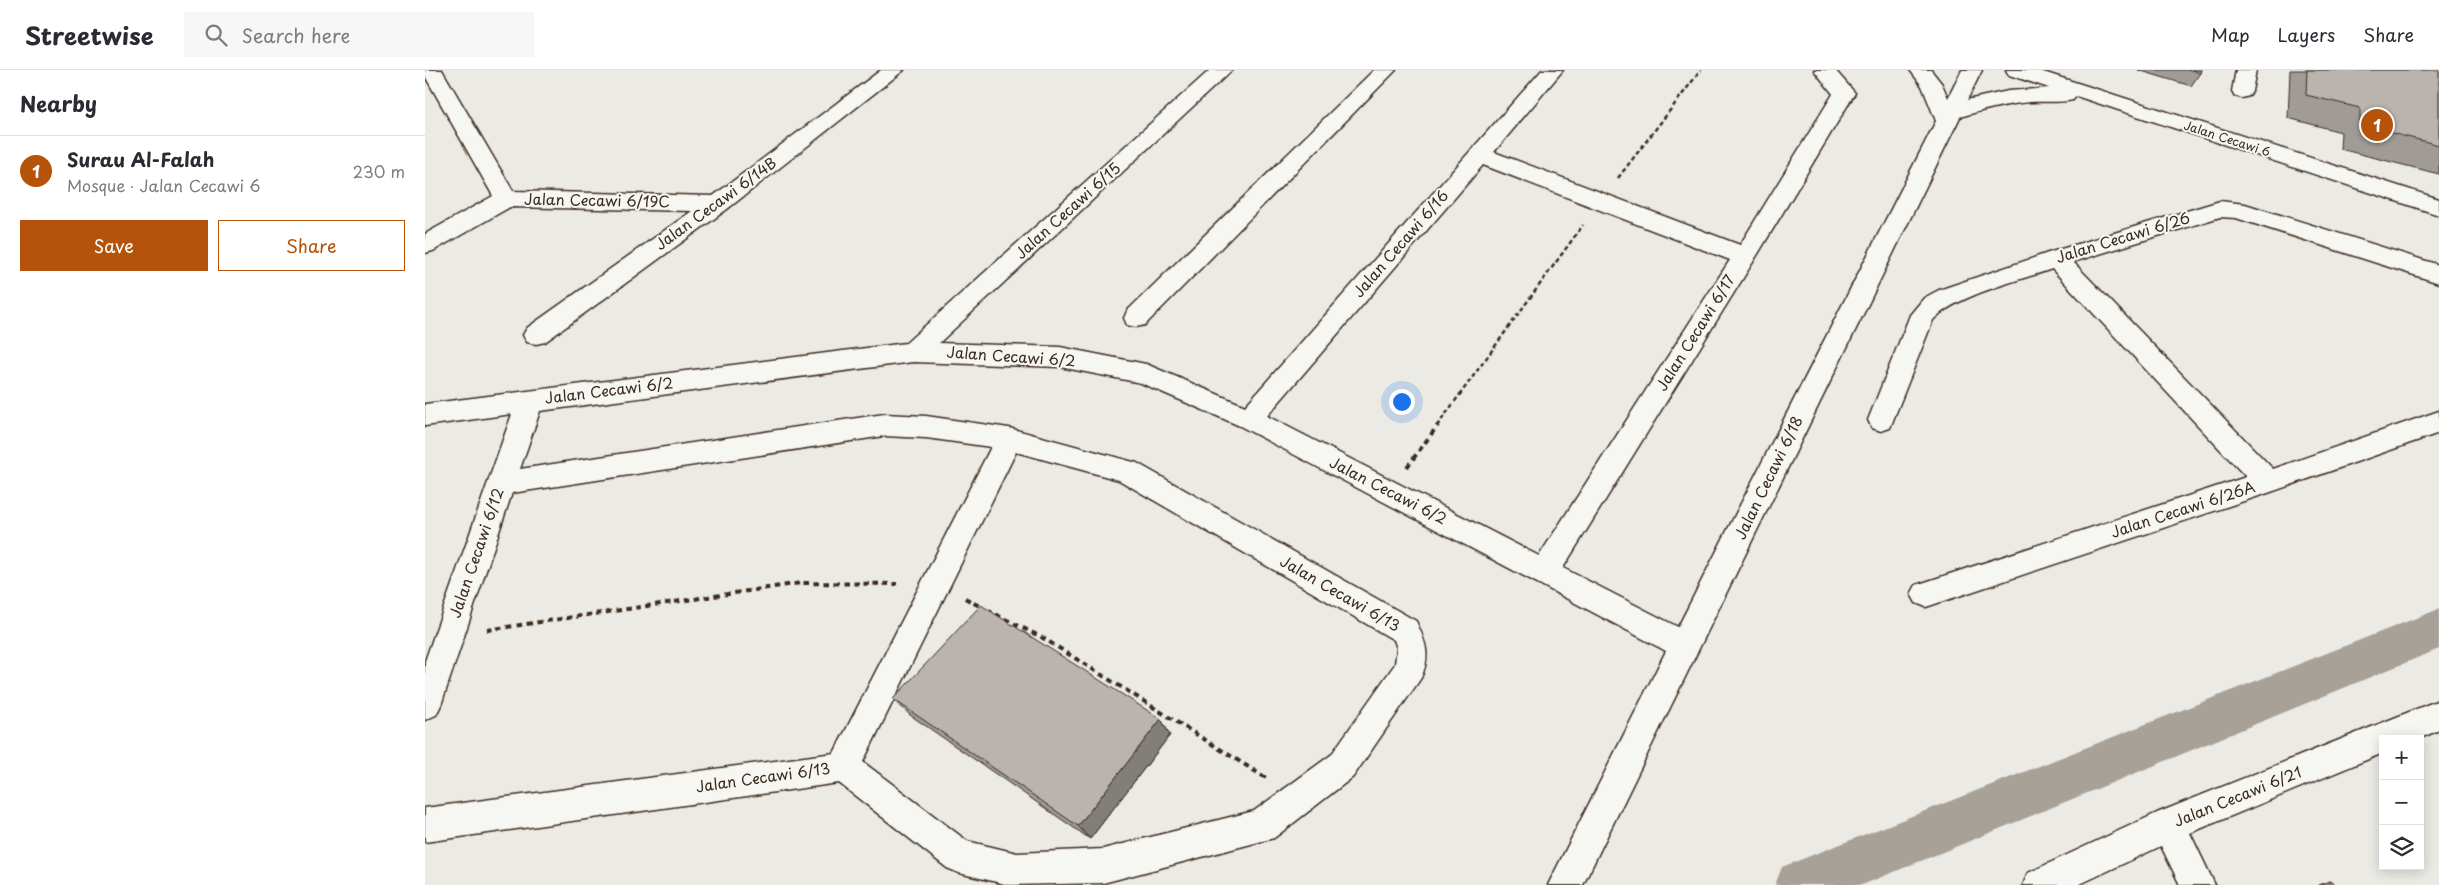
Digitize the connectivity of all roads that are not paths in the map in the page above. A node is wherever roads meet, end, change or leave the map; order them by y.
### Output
1 (432, 70) edge
2 (894, 70) edge
3 (1222, 70) edge
4 (1386, 70) edge
5 (1553, 70) edge
6 (1824, 70) edge
7 (1920, 70) edge
8 (1972, 70) edge
9 (2016, 70) edge
10 (2246, 70) edge
11 (2242, 92) dead end
12 (2117, 103) junction
13 (1949, 117) junction
14 (1479, 155) junction
15 (506, 199) junction
16 (718, 204) junction
17 (2439, 207) edge
18 (425, 245) edge
19 (1745, 256) junction
20 (2056, 259) junction
21 (2439, 274) edge
22 (1136, 318) dead end
23 (536, 335) dead end
24 (913, 352) junction
25 (529, 401) junction
26 (425, 415) edge
27 (1249, 419) junction
28 (1881, 420) dead end
29 (2439, 422) edge
30 (1009, 439) junction
31 (2268, 482) junction
32 (501, 483) junction
33 (1545, 572) junction
34 (1927, 594) dead end
35 (1686, 646) junction
36 (425, 705) edge
37 (2439, 716) edge
38 (844, 767) junction
39 (425, 825) edge
40 (2169, 825) junction
41 (1565, 885) edge
42 (2039, 885) edge
43 (2198, 885) edge

1 - 15 street
2 - 16 street, Jalan Cecawi 6/14B
3 - 24 street, Jalan Cecawi 6/15
4 - 22 street
5 - 14 street, Jalan Cecawi 6/16
6 - 19 street, Jalan Cecawi 6/17
7 - 13 street
8 - 13 street, Jalan Cecawi 6/18
9 - 12 street, Jalan Cecawi 6
10 - 11 street
12 - 13 street
12 - 17 street, Jalan Cecawi 6
13 - 35 street, Jalan Cecawi 6/18
14 - 19 street
14 - 27 street, Jalan Cecawi 6/16
15 - 16 street, Jalan Cecawi 6/19C
15 - 18 street
16 - 23 street, Jalan Cecawi 6/14B
19 - 33 street, Jalan Cecawi 6/17
20 - 21 street, Jalan Cecawi 6/26
20 - 28 street, Jalan Cecawi 6/26
20 - 31 street
24 - 25 street, Jalan Cecawi 6/2
24 - 27 street, Jalan Cecawi 6/2
25 - 26 street, Jalan Cecawi 6/2
25 - 32 street, Jalan Cecawi 6/12
27 - 33 street, Jalan Cecawi 6/2
29 - 31 street, Jalan Cecawi 6/26A
30 - 32 street, Jalan Cecawi 6/13
30 - 38 street
30 - 38 street, Jalan Cecawi 6/13
31 - 34 street, Jalan Cecawi 6/26A
32 - 36 street, Jalan Cecawi 6/12
33 - 35 street, Jalan Cecawi 6/2
35 - 41 street, Jalan Cecawi 6/18
37 - 40 street, Jalan Cecawi 6/21
38 - 39 street, Jalan Cecawi 6/13
40 - 42 street, Jalan Cecawi 6/21
40 - 43 street

